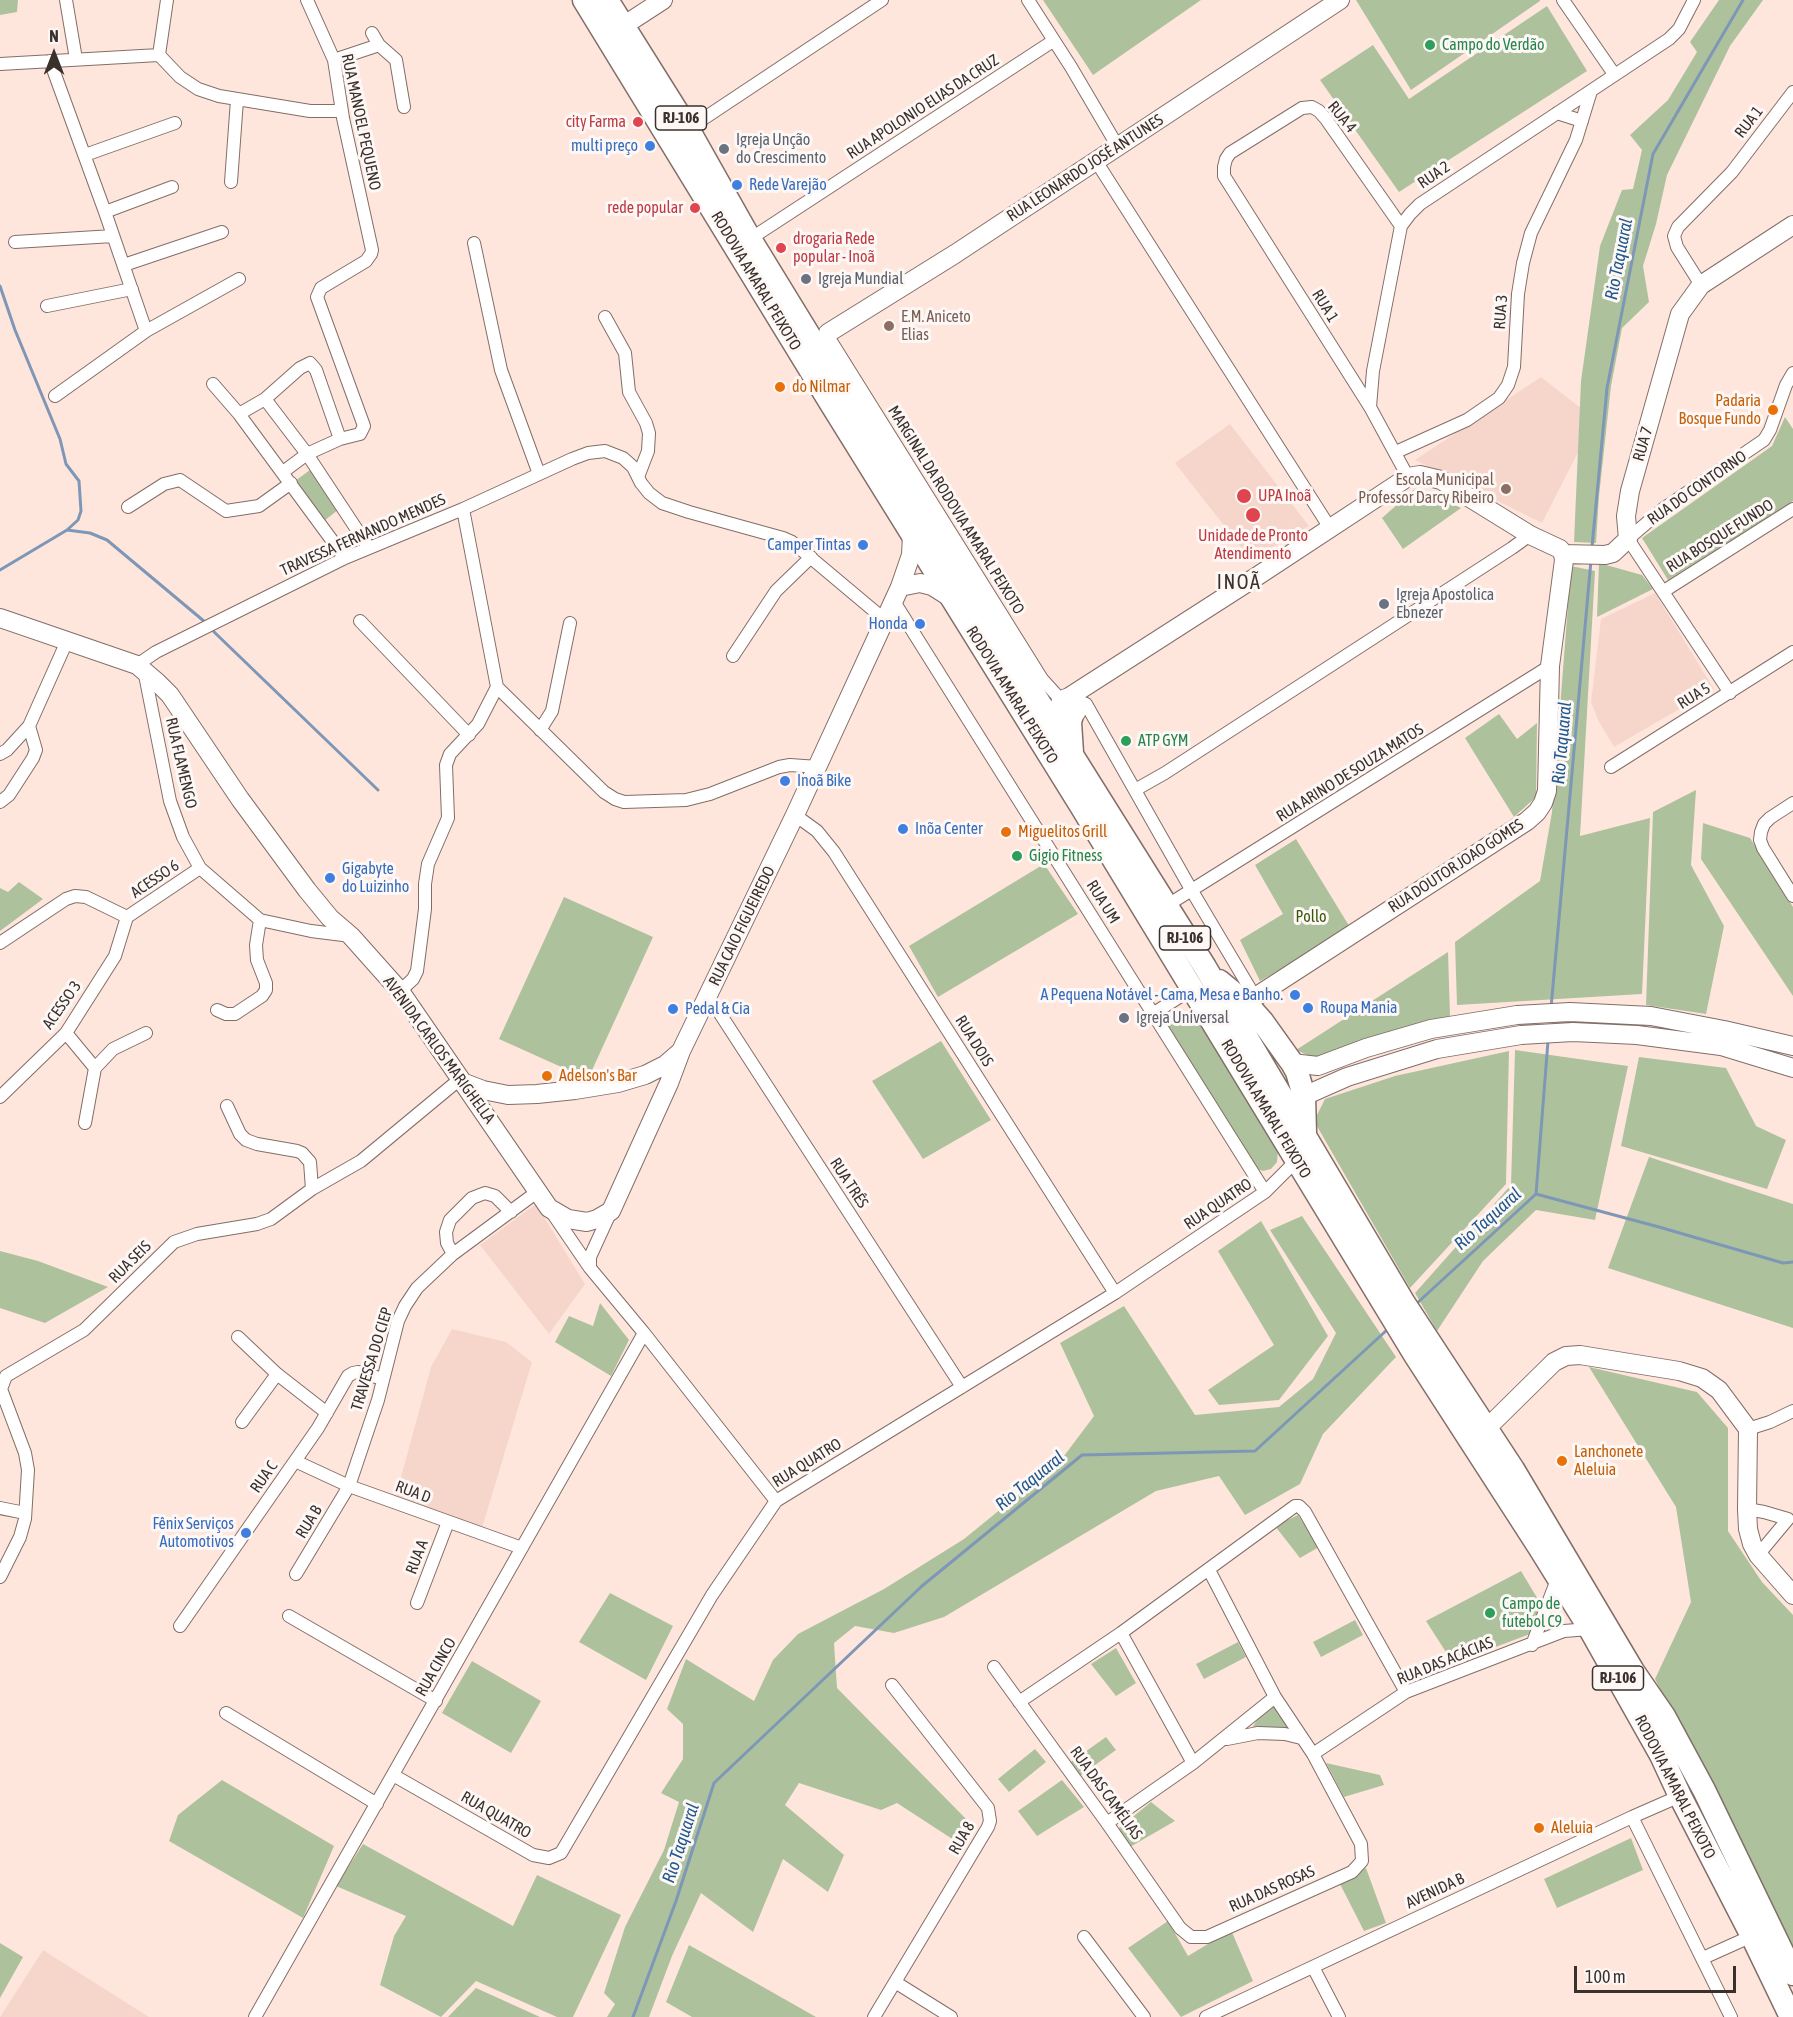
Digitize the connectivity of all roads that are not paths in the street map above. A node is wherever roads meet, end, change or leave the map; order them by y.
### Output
1 (66, 0) edge
2 (167, 0) edge
3 (307, 0) edge
4 (584, 0) edge
5 (607, 0) edge
6 (663, 0) edge
7 (882, 0) edge
8 (1028, 0) edge
9 (1340, 0) edge
10 (1563, 0) edge
11 (1694, 0) edge
12 (623, 26) junction
13 (372, 33) dead end
14 (1053, 41) junction
15 (379, 45) junction
16 (159, 55) junction
17 (76, 59) junction
18 (334, 60) junction
19 (50, 61) junction
20 (0, 64) edge
21 (1614, 74) junction
22 (1591, 91) junction
23 (1793, 92) edge
24 (237, 100) junction
25 (404, 107) dead end
26 (342, 111) junction
27 (1557, 112) junction
28 (1582, 121) junction
29 (175, 123) dead end
30 (688, 129) junction
31 (1118, 147) junction
32 (1230, 153) joint
33 (85, 155) junction
34 (1096, 161) junction
35 (231, 182) dead end
36 (172, 187) dead end
37 (105, 212) junction
38 (1793, 225) edge
39 (1401, 226) junction
40 (222, 232) dead end
41 (113, 236) junction
42 (750, 239) junction
43 (15, 242) dead end
44 (474, 243) dead end
45 (124, 265) junction
46 (239, 279) dead end
47 (1701, 285) junction
48 (132, 289) junction
49 (47, 306) dead end
50 (605, 317) dead end
51 (146, 331) junction
52 (828, 333) joint
53 (1373, 371) junction
54 (1793, 373) edge
55 (1348, 374) junction
56 (213, 384) dead end
57 (55, 396) dead end
58 (265, 399) junction
59 (1370, 407) junction
60 (239, 414) junction
61 (340, 439) junction
62 (1396, 452) junction
63 (307, 454) junction
64 (283, 472) junction
65 (539, 474) junction
66 (638, 477) junction
67 (1408, 477) junction
68 (291, 483) junction
69 (128, 507) dead end
70 (463, 509) junction
71 (1793, 509) edge
72 (1330, 528) junction
73 (912, 534) junction
74 (1530, 534) junction
75 (1629, 539) junction
76 (369, 548) junction
77 (1568, 554) junction
78 (811, 557) junction
79 (345, 558) junction
80 (1664, 591) junction
81 (897, 593) junction
82 (953, 600) junction
83 (0, 618) edge
84 (885, 620) junction
85 (360, 621) dead end
86 (570, 623) dead end
87 (67, 641) junction
88 (1793, 652) edge
89 (733, 656) dead end
90 (1550, 666) junction
91 (140, 667) junction
92 (1028, 686) junction
93 (497, 687) junction
94 (1730, 693) junction
95 (1069, 705) junction
96 (29, 726) junction
97 (540, 730) junction
98 (469, 735) junction
99 (0, 754) edge
100 (1072, 754) junction
101 (818, 766) junction
102 (1611, 767) dead end
103 (1135, 790) junction
104 (0, 802) edge
105 (1793, 803) edge
106 (795, 815) junction
107 (200, 868) junction
108 (1192, 891) junction
109 (1793, 896) edge
110 (1166, 906) junction
111 (127, 917) junction
112 (260, 920) junction
113 (351, 936) junction
114 (0, 943) edge
115 (1205, 968) junction
116 (1192, 989) junction
117 (400, 991) junction
118 (707, 999) junction
119 (1251, 1000) junction
120 (217, 1010) dead end
121 (1154, 1013) junction
122 (1793, 1032) edge
123 (66, 1033) junction
124 (146, 1033) dead end
125 (1722, 1038) junction
126 (1785, 1043) edge
127 (1292, 1063) junction
128 (1318, 1066) junction
129 (95, 1068) junction
130 (1793, 1068) edge
131 (664, 1076) junction
132 (461, 1081) junction
133 (1326, 1085) junction
134 (500, 1094) junction
135 (1304, 1096) junction
136 (0, 1097) edge
137 (227, 1106) dead end
138 (484, 1113) junction
139 (85, 1123) dead end
140 (1305, 1136) junction
141 (1298, 1160) junction
142 (312, 1189) junction
143 (537, 1192) junction
144 (1265, 1192) junction
145 (549, 1208) junction
146 (611, 1211) junction
147 (510, 1212) junction
148 (453, 1254) junction
149 (590, 1268) junction
150 (1115, 1293) junction
151 (1397, 1308) junction
152 (644, 1333) junction
153 (238, 1336) dead end
154 (1422, 1349) junction
155 (277, 1374) junction
156 (383, 1379) junction
157 (962, 1387) junction
158 (1793, 1411) edge
159 (327, 1413) junction
160 (242, 1422) dead end
161 (1486, 1429) junction
162 (1748, 1429) junction
163 (295, 1461) junction
164 (349, 1486) junction
165 (776, 1501) junction
166 (0, 1508) edge
167 (1747, 1509) junction
168 (25, 1513) junction
169 (1791, 1518) edge
170 (448, 1522) junction
171 (522, 1548) junction
172 (1758, 1555) junction
173 (1209, 1570) junction
174 (296, 1574) dead end
175 (0, 1577) edge
176 (1558, 1577) junction
177 (1793, 1595) edge
178 (417, 1603) dead end
179 (289, 1616) dead end
180 (180, 1626) dead end
181 (1590, 1629) junction
182 (1121, 1633) junction
183 (1532, 1645) junction
184 (994, 1667) dead end
185 (892, 1685) dead end
186 (1406, 1692) junction
187 (1275, 1696) junction
188 (436, 1701) junction
189 (1019, 1702) junction
190 (226, 1713) dead end
191 (1301, 1738) junction
192 (1220, 1742) junction
193 (1313, 1754) junction
194 (1193, 1763) junction
195 (393, 1775) junction
196 (1680, 1796) junction
197 (377, 1804) junction
198 (1632, 1817) junction
199 (1107, 1822) junction
200 (1752, 1936) junction
201 (1084, 1937) dead end
202 (1191, 1937) joint
203 (1703, 1958) junction
204 (1313, 1967) junction
205 (1793, 1974) edge
206 (895, 1982) junction
207 (255, 2017) edge
208 (874, 2017) edge
209 (951, 2017) edge
210 (1144, 2017) edge
211 (1206, 2017) edge
212 (1339, 2017) edge
213 (1731, 2017) edge
214 (1791, 2017) edge

1 - 17 street
2 - 16 street
3 - 18 street, RUA MANOEL PEQUENO
4 - 73 highway, RODOVIA AMARAL PEIXOTO / RJ-106
5 - 12 highway, RODOVIA AMARAL PEIXOTO / RJ-106
6 - 12 street
7 - 30 street
8 - 14 street
9 - 31 street, RUA LEONARDO JOSÉ ANTUNES
10 - 21 street
11 - 21 street
12 - 30 highway, RODOVIA AMARAL PEIXOTO / RJ-106
13 - 15 street
14 - 31 street
14 - 42 street, RUA APOLONIO ELIAS DA CRUZ
15 - 18 street
15 - 25 street
16 - 17 street
16 - 24 street
17 - 19 street
18 - 26 street, RUA MANOEL PEQUENO
19 - 20 street
19 - 33 street
21 - 22 street, RUA 2
22 - 27 street, RUA 2
22 - 28 street, RUA 3
23 - 47 street, RUA 1
24 - 26 street
24 - 35 street
26 - 61 street, RUA MANOEL PEQUENO
27 - 28 street
27 - 39 street, RUA 2
28 - 62 street, RUA 3
29 - 33 street
30 - 42 highway, RODOVIA AMARAL PEIXOTO / RJ-106
31 - 34 street, RUA LEONARDO JOSÉ ANTUNES
32 - 39 street, RUA 4
32 - 55 street, RUA 1
33 - 37 street
34 - 52 street, RUA LEONARDO JOSÉ ANTUNES
34 - 72 street
36 - 37 street
37 - 41 street
38 - 47 street, RUA 7
39 - 53 street
40 - 45 street
41 - 43 street
41 - 45 street
42 - 92 highway, RODOVIA AMARAL PEIXOTO / RJ-106
44 - 65 street
45 - 48 street
46 - 51 street
47 - 75 street, RUA 7
48 - 49 street
48 - 51 street
50 - 66 street
51 - 57 street
52 - 95 street, MARGINAL DA RODOVIA AMARAL PEIXOTO
53 - 55 street
53 - 59 street
54 - 75 street, RUA DO CONTORNO
55 - 59 street, RUA 1
56 - 60 street
58 - 60 street
58 - 61 street
58 - 63 street
59 - 62 street, RUA 1
60 - 64 street
61 - 63 street
62 - 67 street, RUA 1
63 - 64 street
63 - 76 street
64 - 68 street
65 - 66 street
65 - 70 street
66 - 78 street
67 - 72 street
67 - 74 street
68 - 69 street
68 - 79 street
70 - 76 street, TRAVESSA FERNANDO MENDES
70 - 93 street, TRAVESSA FERNANDO MENDES
71 - 80 street, RUA BOSQUE FUNDO
72 - 95 street
73 - 81 street, RUA CAIO FIGUEIREDO
73 - 82 highway, RODOVIA AMARAL PEIXOTO / RJ-106
74 - 77 street
74 - 103 street
75 - 77 street, RUA DO CONTORNO
75 - 80 street
76 - 79 street, TRAVESSA FERNANDO MENDES
77 - 90 street, RUA DOUTOR JOAO GOMES
78 - 84 street
78 - 89 street
79 - 91 street, TRAVESSA FERNANDO MENDES
80 - 94 street
81 - 82 street
81 - 84 street, RUA CAIO FIGUEIREDO
81 - 121 street, RUA UM
82 - 116 highway, RODOVIA AMARAL PEIXOTO / RJ-106
83 - 87 street, AVENIDA CARLOS MARIGHELLA
84 - 101 street, RUA CAIO FIGUEIREDO
85 - 98 street
86 - 97 street
87 - 91 street, AVENIDA CARLOS MARIGHELLA
87 - 96 street
88 - 94 street, RUA 5
90 - 108 street, RUA ARINO DE SOUZA MATOS
90 - 119 street, RUA DOUTOR JOAO GOMES
91 - 107 street, RUA FLAMENGO
91 - 113 street, AVENIDA CARLOS MARIGHELLA
92 - 95 highway
92 - 100 highway, RODOVIA AMARAL PEIXOTO / RJ-106
93 - 97 street
93 - 98 street
94 - 102 street, RUA 5
95 - 100 highway
95 - 103 street, MARGINAL DA RODOVIA AMARAL PEIXOTO
96 - 99 street
96 - 104 street
97 - 101 street
98 - 117 street
100 - 110 highway, RODOVIA AMARAL PEIXOTO / RJ-106
101 - 106 street, RUA CAIO FIGUEIREDO
103 - 108 street, MARGINAL DA RODOVIA AMARAL PEIXOTO
105 - 109 street
106 - 118 street, RUA CAIO FIGUEIREDO
106 - 150 street, RUA DOIS
107 - 111 street, ACESSO 6
107 - 112 street, RUA FLAMENGO
108 - 110 street, RUA ARINO DE SOUZA MATOS
108 - 119 street, MARGINAL DA RODOVIA AMARAL PEIXOTO
110 - 115 highway, RODOVIA AMARAL PEIXOTO / RJ-106
111 - 114 street
111 - 123 street, ACESSO 3
112 - 113 street, RUA FLAMENGO
112 - 120 street
113 - 117 street, AVENIDA CARLOS MARIGHELLA
115 - 119 highway
115 - 140 highway, RODOVIA AMARAL PEIXOTO / RJ-106
116 - 121 street
116 - 141 highway, RODOVIA AMARAL PEIXOTO / RJ-106
117 - 132 street, AVENIDA CARLOS MARIGHELLA
118 - 131 street, RUA CAIO FIGUEIREDO
118 - 157 street, RUA TRÊS
119 - 127 highway
121 - 144 street, RUA UM
122 - 126 street
123 - 129 street
123 - 136 street, ACESSO 3
124 - 129 street
125 - 126 street
125 - 128 street
125 - 130 street
125 - 133 street
127 - 128 street
127 - 135 highway
128 - 133 street
129 - 139 street
131 - 134 street
131 - 146 street, RUA CAIO FIGUEIREDO
132 - 134 street
132 - 138 street, AVENIDA CARLOS MARIGHELLA
132 - 142 street, RUA SEIS
133 - 135 street
134 - 138 street
135 - 140 highway
137 - 142 street
138 - 143 street, AVENIDA CARLOS MARIGHELLA
140 - 151 highway, RODOVIA AMARAL PEIXOTO / RJ-106
141 - 144 street, RUA QUATRO
141 - 151 highway, RODOVIA AMARAL PEIXOTO / RJ-106
142 - 168 street, RUA SEIS
143 - 145 street, AVENIDA CARLOS MARIGHELLA
143 - 147 street, TRAVESSA DO CIEP
144 - 150 street, RUA QUATRO
145 - 146 street
145 - 149 street, AVENIDA CARLOS MARIGHELLA
146 - 149 street, RUA CAIO FIGUEIREDO
147 - 148 street, TRAVESSA DO CIEP
147 - 148 street
148 - 156 street, TRAVESSA DO CIEP
149 - 152 street, AVENIDA CARLOS MARIGHELLA
150 - 157 street, RUA QUATRO
151 - 154 highway, RODOVIA AMARAL PEIXOTO / RJ-106
152 - 165 street, AVENIDA CARLOS MARIGHELLA
152 - 171 street, RUA CINCO
153 - 155 street
154 - 161 highway, RODOVIA AMARAL PEIXOTO / RJ-106
154 - 176 highway, RODOVIA AMARAL PEIXOTO / RJ-106
155 - 159 street
155 - 160 street
156 - 159 street, RUA C
156 - 164 street, TRAVESSA DO CIEP
157 - 165 street, RUA QUATRO
158 - 162 street
159 - 163 street, RUA C
161 - 162 street
161 - 205 highway, RODOVIA AMARAL PEIXOTO / RJ-106
162 - 167 street
163 - 164 street, RUA D
163 - 180 street, RUA C
164 - 170 street, RUA D
164 - 174 street, RUA B
165 - 195 street, RUA QUATRO
166 - 168 street
167 - 169 street
167 - 172 street
168 - 175 street, RUA SEIS
169 - 172 street
170 - 171 street, RUA D
170 - 178 street, RUA A
171 - 188 street, RUA CINCO
172 - 177 street
173 - 182 street
173 - 186 street
173 - 187 street
176 - 181 highway, RODOVIA AMARAL PEIXOTO / RJ-106
176 - 183 street
179 - 188 street
181 - 183 street, RUA DAS ACÁCIAS
181 - 196 highway, RODOVIA AMARAL PEIXOTO / RJ-106
182 - 189 street
182 - 194 street
183 - 186 street, RUA DAS ACÁCIAS
184 - 189 street, RUA DAS CAMÉLIAS
185 - 206 street, RUA 8
186 - 193 street, RUA DAS ACÁCIAS
187 - 191 street
187 - 192 street
188 - 195 street, RUA CINCO
189 - 199 street, RUA DAS CAMÉLIAS
190 - 197 street
191 - 192 street
191 - 193 street
192 - 194 street
193 - 202 street, RUA DAS ROSAS
194 - 199 street
195 - 197 street, RUA CINCO
196 - 198 street, AVENIDA B
196 - 200 highway, RODOVIA AMARAL PEIXOTO / RJ-106
197 - 207 street, RUA CINCO
198 - 203 street
198 - 204 street, AVENIDA B
199 - 202 street, RUA DAS CAMÉLIAS
200 - 203 street
200 - 214 highway, RODOVIA AMARAL PEIXOTO / RJ-106
201 - 210 street
203 - 213 street
204 - 211 street, AVENIDA B
204 - 212 street
206 - 208 street, RUA 8
206 - 209 street

